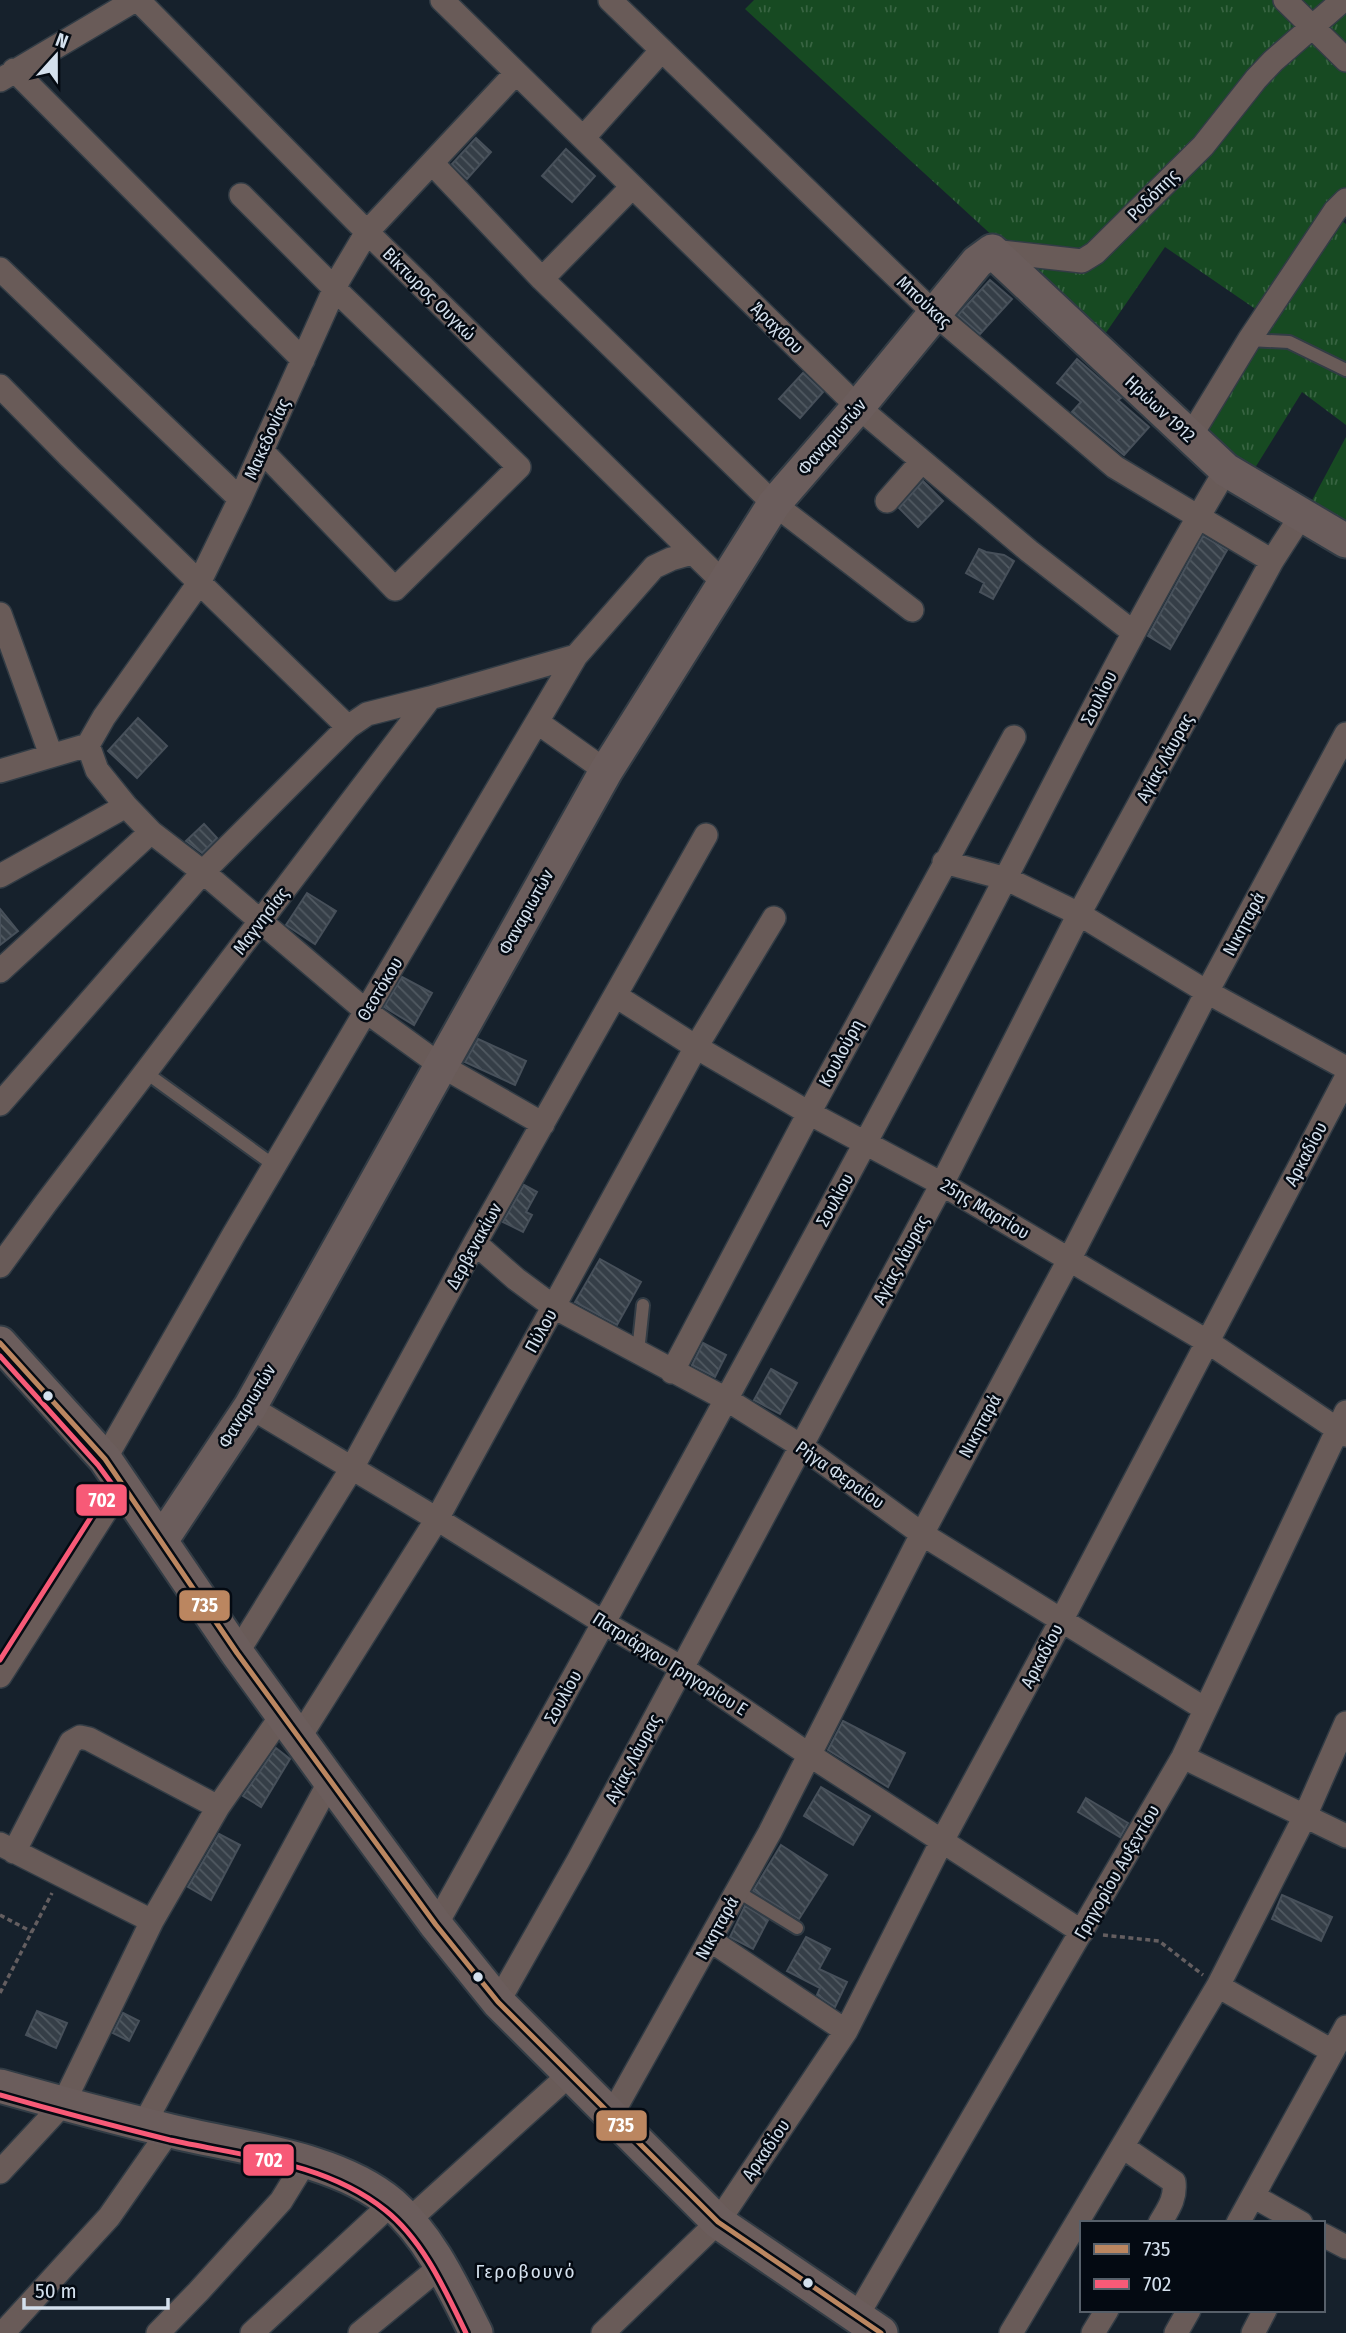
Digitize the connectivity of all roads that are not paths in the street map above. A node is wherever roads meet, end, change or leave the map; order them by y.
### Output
1 (136, 0) edge
2 (442, 0) edge
3 (610, 0) edge
4 (1285, 0) edge
5 (1343, 0) edge
6 (1313, 28) junction
7 (662, 50) junction
8 (1346, 60) edge
9 (516, 73) junction
10 (7, 75) edge
11 (584, 137) junction
12 (432, 163) junction
13 (632, 187) junction
14 (242, 195) dead end
15 (1342, 210) edge
16 (367, 232) junction
17 (992, 251) junction
18 (0, 269) edge
19 (542, 279) junction
20 (335, 287) junction
21 (934, 313) junction
22 (1249, 340) junction
23 (303, 360) junction
24 (1346, 370) edge
25 (0, 386) edge
26 (858, 408) junction
27 (1189, 437) junction
28 (261, 451) junction
29 (922, 461) junction
30 (1226, 470) junction
31 (240, 499) junction
32 (887, 501) dead end
33 (774, 504) junction
34 (1199, 515) junction
35 (1301, 516) junction
36 (1346, 541) edge
37 (692, 553) junction
38 (1272, 561) junction
39 (199, 583) junction
40 (725, 584) junction
41 (912, 610) dead end
42 (0, 614) edge
43 (1133, 632) junction
44 (576, 656) junction
45 (430, 698) junction
46 (537, 722) junction
47 (348, 727) junction
48 (1346, 734) edge
49 (1014, 737) dead end
50 (88, 745) junction
51 (51, 755) junction
52 (0, 771) edge
53 (606, 771) junction
54 (126, 806) junction
55 (151, 832) junction
56 (706, 835) dead end
57 (944, 862) junction
58 (203, 872) junction
59 (0, 876) edge
60 (1007, 878) junction
61 (1079, 914) junction
62 (774, 918) dead end
63 (260, 922) junction
64 (0, 971) edge
65 (1207, 992) junction
66 (616, 996) junction
67 (367, 1012) junction
68 (696, 1047) junction
69 (440, 1065) junction
70 (1346, 1069) edge
71 (145, 1072) junction
72 (1346, 1078) edge
73 (0, 1104) edge
74 (809, 1113) junction
75 (544, 1124) junction
76 (866, 1142) junction
77 (275, 1166) junction
78 (942, 1184) junction
79 (475, 1243) junction
80 (1069, 1259) junction
81 (0, 1266) edge
82 (643, 1305) dead end
83 (554, 1307) junction
84 (1208, 1342) junction
85 (0, 1345) edge
86 (638, 1352) junction
87 (672, 1372) junction
88 (726, 1399) junction
89 (250, 1407) junction
90 (1343, 1425) edge
91 (801, 1446) junction
92 (352, 1468) junction
93 (114, 1472) junction
94 (437, 1518) junction
95 (922, 1534) junction
96 (161, 1541) junction
97 (1061, 1620) junction
98 (604, 1623) junction
99 (237, 1653) junction
100 (682, 1668) junction
101 (0, 1676) edge
102 (1205, 1709) junction
103 (1346, 1723) edge
104 (290, 1727) junction
105 (808, 1754) junction
106 (1184, 1756) junction
107 (330, 1782) junction
108 (218, 1807) junction
109 (1305, 1816) junction
110 (1346, 1836) edge
111 (942, 1841) junction
112 (7, 1848) edge
113 (737, 1891) junction
114 (152, 1921) junction
115 (436, 1925) junction
116 (797, 1928) dead end
117 (1082, 1932) junction
118 (710, 1940) junction
119 (1218, 1986) junction
120 (498, 2001) junction
121 (1346, 2027) edge
122 (846, 2031) junction
123 (1332, 2051) junction
124 (569, 2075) junction
125 (0, 2086) edge
126 (63, 2104) junction
127 (611, 2116) junction
128 (157, 2128) junction
129 (1122, 2147) junction
130 (305, 2162) junction
131 (0, 2172) edge
132 (1253, 2196) junction
133 (400, 2212) junction
134 (1161, 2221) edge
135 (1239, 2221) edge
136 (1297, 2221) edge
137 (718, 2222) junction
138 (1325, 2236) edge
139 (1346, 2247) edge
140 (441, 2266) junction
141 (1106, 2312) edge
142 (1188, 2312) edge
143 (1264, 2312) edge
144 (869, 2325) edge
145 (3, 2333) edge
146 (158, 2333) edge
147 (252, 2333) edge
148 (360, 2333) edge
149 (477, 2333) edge
150 (603, 2333) edge
151 (1011, 2333) edge
152 (1093, 2333) edge
153 (1176, 2333) edge
154 (1253, 2333) edge

1 - 10 street
1 - 16 street, Βίκτωρος Ουγκώ
2 - 9 street, Άραχθου
3 - 7 street, Μπούκας
4 - 6 street
5 - 6 street, Ροδόπης
6 - 8 street
6 - 17 street, Ροδόπης
7 - 11 street
7 - 21 street, Μπούκας
9 - 11 street, Άραχθου
9 - 12 street, Μακεδονίας
10 - 23 street
11 - 13 street, Άραχθου
12 - 16 street, Μακεδονίας
12 - 19 street
13 - 19 street
13 - 26 street, Άραχθου
14 - 20 street
15 - 22 street
16 - 20 street, Μακεδονίας
16 - 37 street, Βίκτωρος Ουγκώ
17 - 21 street
17 - 27 street, Ηρώων 1912
18 - 31 street
19 - 33 street
20 - 23 street, Μακεδονίας
20 - 28 street
21 - 26 street, Φαναριωτών
21 - 34 street, Μπούκας
22 - 24 lane
22 - 27 street
23 - 28 street, Μακεδονίας
25 - 39 street
26 - 29 street, Άραχθου
26 - 33 street, Φαναριωτών
27 - 30 street, Ηρώων 1912
28 - 31 street, Μακεδονίας
29 - 32 street
29 - 43 street, Άραχθου
30 - 34 street, Σουλίου
30 - 35 street, Ηρώων 1912
31 - 39 street, Μακεδονίας
33 - 40 street, Φαναριωτών
33 - 41 street
34 - 38 street, Μπούκας
34 - 43 street, Σουλίου
35 - 36 street, Ηρώων 1912
35 - 38 street, Αγίας Λάυρας
37 - 40 street, Βίκτωρος Ουγκώ
37 - 44 street, Θεοτόκου
38 - 61 street, Αγίας Λάυρας
39 - 47 street
39 - 50 street, Μακεδονίας
40 - 53 street, Φαναριωτών
42 - 51 street
43 - 60 street, Σουλίου
44 - 45 street
44 - 46 street, Θεοτόκου
45 - 47 street
45 - 63 street, Μαγνησίας
46 - 53 street
46 - 67 street, Θεοτόκου
47 - 58 street
48 - 65 street, Νικηταρά
49 - 57 street, Κουλούρη
50 - 51 street
50 - 54 street
51 - 52 street
53 - 69 street, Φαναριωτών
54 - 55 street
54 - 59 street
55 - 58 street
55 - 64 street
56 - 66 street, Δερβενακίων
57 - 60 street
57 - 74 street, Κουλούρη
58 - 63 street
58 - 73 street
60 - 61 street
60 - 76 street, Σουλίου
61 - 65 street
61 - 78 street, Αγίας Λάυρας
62 - 68 street, Πύλου
63 - 67 street
63 - 71 street, Μαγνησίας
65 - 70 street
65 - 80 street, Νικηταρά
66 - 68 street, 25ης Μαρτίου
66 - 75 street, Δερβενακίων
67 - 69 street
67 - 77 street, Θεοτόκου
68 - 74 street, 25ης Μαρτίου
68 - 83 street, Πύλου
69 - 75 street
69 - 89 street, Φαναριωτών
71 - 77 lane
71 - 81 street, Μαγνησίας
72 - 84 street, Αρκαδίου
74 - 76 street, 25ης Μαρτίου
74 - 87 street, Κουλούρη
75 - 79 street, Δερβενακίων
76 - 78 street, 25ης Μαρτίου
76 - 88 street, Σουλίου
77 - 93 street, Θεοτόκου
78 - 80 street, 25ης Μαρτίου
78 - 91 street, Αγίας Λάυρας
79 - 83 street, Ρήγα Φεραίου
79 - 92 street, Δερβενακίων
80 - 84 street, 25ης Μαρτίου
80 - 95 street, Νικηταρά
82 - 86 lane
83 - 86 street, Ρήγα Φεραίου
83 - 94 street, Πύλου
84 - 90 street, 25ης Μαρτίου
84 - 97 street, Αρκαδίου
85 - 93 street
86 - 87 street, Ρήγα Φεραίου
87 - 88 street, Ρήγα Φεραίου
88 - 91 street, Ρήγα Φεραίου
88 - 98 street, Σουλίου
89 - 92 street, Πατριάρχου Γρηγορίου Ε
89 - 96 street, Φαναριωτών
90 - 102 street, Γρηγορίου Αυξεντίου
91 - 95 street, Ρήγα Φεραίου
91 - 100 street, Αγίας Λάυρας
92 - 94 street, Πατριάρχου Γρηγορίου Ε
92 - 99 street, Δερβενακίων
93 - 96 street
93 - 101 street, Θεοτόκου
94 - 98 street, Πατριάρχου Γρηγορίου Ε
94 - 104 street, Πύλου
95 - 97 street, Ρήγα Φεραίου
95 - 105 street, Νικηταρά
96 - 99 street
97 - 102 street, Ρήγα Φεραίου
97 - 111 street, Αρκαδίου
98 - 100 street, Πατριάρχου Γρηγορίου Ε
98 - 115 street, Σουλίου
99 - 104 street
100 - 105 street, Πατριάρχου Γρηγορίου Ε
100 - 120 street, Αγίας Λάυρας
102 - 106 street, Γρηγορίου Αυξεντίου
103 - 109 street
104 - 107 street
104 - 108 street, Πύλου
105 - 111 street, Πατριάρχου Γρηγορίου Ε
105 - 113 street, Νικηταρά
106 - 109 street
106 - 117 street, Γρηγορίου Αυξεντίου
107 - 115 street
107 - 128 street
108 - 112 street
108 - 114 street, Πύλου
109 - 110 street
109 - 119 street
111 - 117 street, Πατριάρχου Γρηγορίου Ε
111 - 122 street, Αρκαδίου
112 - 114 street
113 - 116 lane
113 - 118 street, Νικηταρά
114 - 126 street, Πύλου
115 - 120 street
117 - 144 street, Γρηγορίου Αυξεντίου
118 - 122 street
118 - 127 street, Νικηταρά
119 - 123 street
119 - 129 street
120 - 124 street
121 - 123 street
122 - 137 street, Αρκαδίου
123 - 132 street
124 - 127 street
124 - 133 street
125 - 126 street
126 - 128 street
126 - 131 street, Πύλου
127 - 137 street
128 - 130 street
128 - 145 street
129 - 134 street
129 - 151 street
130 - 133 street
130 - 146 street
132 - 135 street
132 - 136 street
133 - 140 street
133 - 147 street
137 - 144 street
137 - 150 street, Αρκαδίου
138 - 139 street
140 - 148 street
140 - 149 street
141 - 152 street
142 - 153 street
143 - 154 street

